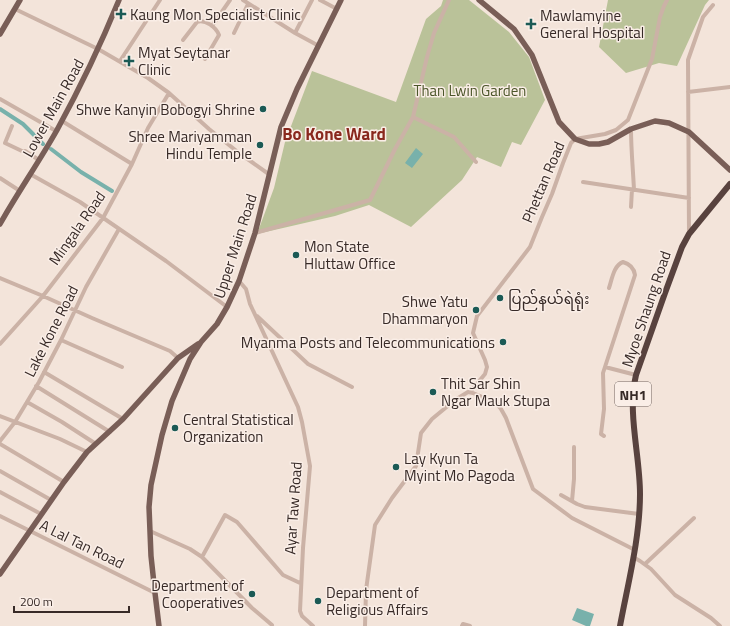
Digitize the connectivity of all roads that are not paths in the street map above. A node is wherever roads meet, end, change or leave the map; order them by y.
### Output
1 (20, 0) edge
2 (119, 0) edge
3 (160, 0) edge
4 (230, 0) edge
5 (243, 0) edge
6 (312, 0) edge
7 (320, 0) edge
8 (341, 0) edge
9 (449, 0) edge
10 (479, 0) edge
11 (667, 0) edge
12 (248, 4) junction
13 (713, 5) dead end
14 (15, 9) junction
15 (337, 9) junction
16 (212, 26) junction
17 (234, 33) dead end
18 (295, 33) junction
19 (0, 34) edge
20 (183, 40) dead end
21 (319, 46) junction
22 (98, 49) junction
23 (206, 59) dead end
24 (120, 61) junction
25 (730, 87) edge
26 (688, 92) junction
27 (169, 93) junction
28 (0, 99) edge
29 (413, 117) junction
30 (62, 121) junction
31 (12, 126) dead end
32 (631, 129) junction
33 (56, 131) junction
34 (688, 132) junction
35 (575, 139) junction
36 (39, 160) junction
37 (476, 162) dead end
38 (132, 164) junction
39 (730, 170) edge
40 (30, 174) junction
41 (270, 176) junction
42 (0, 178) edge
43 (583, 182) dead end
44 (730, 184) edge
45 (633, 190) junction
46 (20, 191) junction
47 (689, 198) junction
48 (631, 207) dead end
49 (103, 218) junction
50 (0, 224) edge
51 (119, 229) junction
52 (255, 233) junction
53 (689, 234) junction
54 (0, 278) edge
55 (239, 281) junction
56 (609, 288) dead end
57 (43, 296) junction
58 (227, 307) junction
59 (74, 310) junction
60 (255, 315) junction
61 (61, 340) junction
62 (201, 342) junction
63 (0, 344) edge
64 (178, 358) junction
65 (122, 367) dead end
66 (605, 367) junction
67 (44, 372) junction
68 (636, 375) junction
69 (36, 386) junction
70 (352, 387) dead end
71 (470, 392) junction
72 (27, 402) junction
73 (0, 416) edge
74 (123, 419) junction
75 (15, 422) junction
76 (110, 432) junction
77 (604, 436) dead end
78 (0, 441) edge
79 (0, 444) edge
80 (96, 444) junction
81 (574, 447) dead end
82 (87, 452) junction
83 (0, 471) edge
84 (64, 482) junction
85 (0, 492) edge
86 (561, 496) dead end
87 (51, 500) junction
88 (572, 501) junction
89 (41, 514) junction
90 (639, 514) junction
91 (0, 516) edge
92 (694, 518) dead end
93 (150, 531) junction
94 (29, 532) junction
95 (635, 550) junction
96 (202, 557) junction
97 (633, 557) junction
98 (645, 564) junction
99 (1, 572) edge
100 (0, 580) edge
101 (300, 583) junction
102 (155, 593) junction
103 (272, 624) dead end
104 (159, 626) edge
105 (313, 626) edge
106 (365, 626) edge
107 (462, 626) edge
108 (470, 626) edge
109 (620, 626) edge
110 (720, 626) edge

1 - 14 main road
2 - 22 main road, Lower Main Road
3 - 24 street
4 - 16 street
5 - 12 street
6 - 18 street
7 - 15 street
8 - 15 main road, Upper Main Road
9 - 29 street
10 - 35 main road
11 - 35 street, Phettan Road
12 - 17 street
12 - 18 street
13 - 26 street
14 - 19 main road
14 - 22 street
15 - 21 main road, Upper Main Road
16 - 20 street
16 - 23 street
18 - 21 street
21 - 41 main road, Upper Main Road
22 - 24 street
22 - 30 main road, Lower Main Road
24 - 27 street
25 - 26 street
26 - 34 street
27 - 38 street, Mingala Road
27 - 41 street
28 - 33 street
29 - 37 street
29 - 52 street
30 - 33 main road, Lower Main Road
30 - 38 street
31 - 36 street
32 - 34 main road
32 - 35 main road
32 - 45 street
33 - 36 main road, Lower Main Road
34 - 39 main road
34 - 47 street
35 - 71 street, Phettan Road
36 - 40 main road, Lower Main Road
38 - 49 street, Mingala Road
40 - 46 main road, Lower Main Road
40 - 49 street
41 - 52 main road, Upper Main Road
42 - 46 street
43 - 45 street
44 - 53 highway, Myoe Shaung Road / NH1
45 - 47 street
45 - 48 street
46 - 50 main road, Lower Main Road
47 - 53 street
49 - 51 street
49 - 57 street, Mingala Road
51 - 58 street
51 - 59 street, Lake Kone Road
52 - 55 main road, Upper Main Road
53 - 68 highway, Myoe Shaung Road / NH1
54 - 57 street
55 - 58 main road, Upper Main Road
55 - 60 street, Ayar Taw Road
56 - 66 street
57 - 59 street
57 - 63 street, Mingala Road
58 - 62 main road, Upper Main Road
59 - 61 street, Lake Kone Road
59 - 64 street
60 - 70 street
60 - 101 street, Ayar Taw Road
61 - 65 street
61 - 67 street, Lake Kone Road
62 - 64 main road, Upper Main Road
62 - 93 main road
64 - 74 main road, Upper Main Road
66 - 68 street
66 - 77 street
67 - 69 street, Lake Kone Road
67 - 74 street
68 - 90 highway, Myoe Shaung Road / NH1
69 - 72 street, Lake Kone Road
69 - 76 street
71 - 95 street
71 - 106 street
72 - 75 street, Lake Kone Road
72 - 80 street
73 - 75 street
74 - 76 main road, Upper Main Road
75 - 78 street, Lake Kone Road
75 - 82 street
76 - 80 main road, Upper Main Road
79 - 84 street
80 - 82 main road, Upper Main Road
81 - 88 street
82 - 84 main road, Upper Main Road
83 - 87 street
84 - 87 main road, Upper Main Road
85 - 89 street
86 - 88 street
87 - 89 main road, Upper Main Road
88 - 90 street
89 - 94 main road, Upper Main Road
90 - 95 highway, Myoe Shaung Road / NH1
91 - 94 street, A Lal Tan Road
92 - 98 street
93 - 96 street
93 - 102 main road
94 - 99 main road, Upper Main Road
94 - 102 street, A Lal Tan Road
95 - 97 highway, Myoe Shaung Road / NH1
96 - 101 street
96 - 103 street
97 - 98 street
97 - 109 highway, Myoe Shaung Road / NH1
98 - 110 street
99 - 100 main road
101 - 105 street, Ayar Taw Road
102 - 104 main road
107 - 108 street

